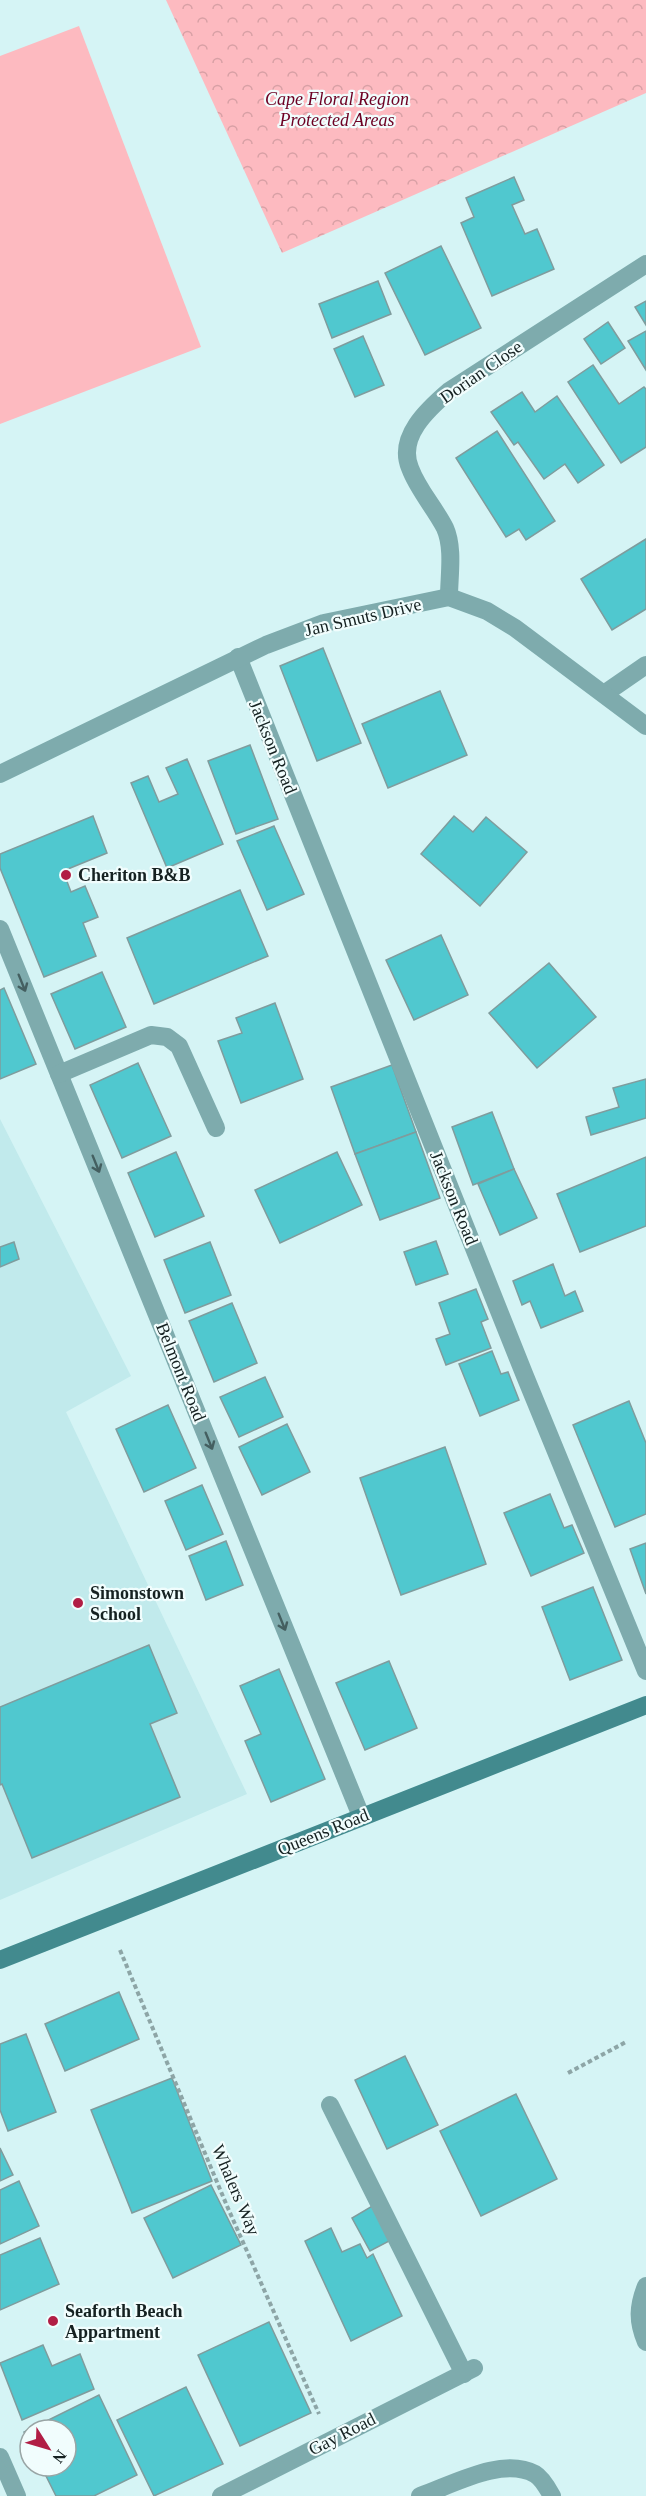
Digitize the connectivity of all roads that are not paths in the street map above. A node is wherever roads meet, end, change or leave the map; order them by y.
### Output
1 (646, 264) edge
2 (449, 597) junction
3 (238, 657) junction
4 (646, 665) edge
5 (604, 694) junction
6 (646, 726) edge
7 (0, 774) edge
8 (0, 929) edge
9 (59, 1074) junction
10 (216, 1128) dead end
11 (646, 1671) edge
12 (646, 1705) edge
13 (361, 1816) junction
14 (0, 1960) edge
15 (330, 2105) dead end
16 (646, 2286) edge
17 (646, 2342) edge
18 (0, 2457) edge
19 (17, 2496) edge
20 (221, 2496) edge
21 (420, 2496) edge
22 (552, 2496) edge

1 - 2 street, Dorian Close
2 - 3 street, Jan Smuts Drive
2 - 5 street
3 - 7 street, Jan Smuts Drive
3 - 11 street, Jackson Road
4 - 5 street
5 - 6 street
8 -> 9 street, Belmont Road
9 - 10 street
9 -> 13 street, Belmont Road
12 - 13 main road, Queens Road
13 - 14 main road, Queens Road
15 - 20 street, Gay Road
16 - 17 street
18 - 19 street
21 - 22 street

